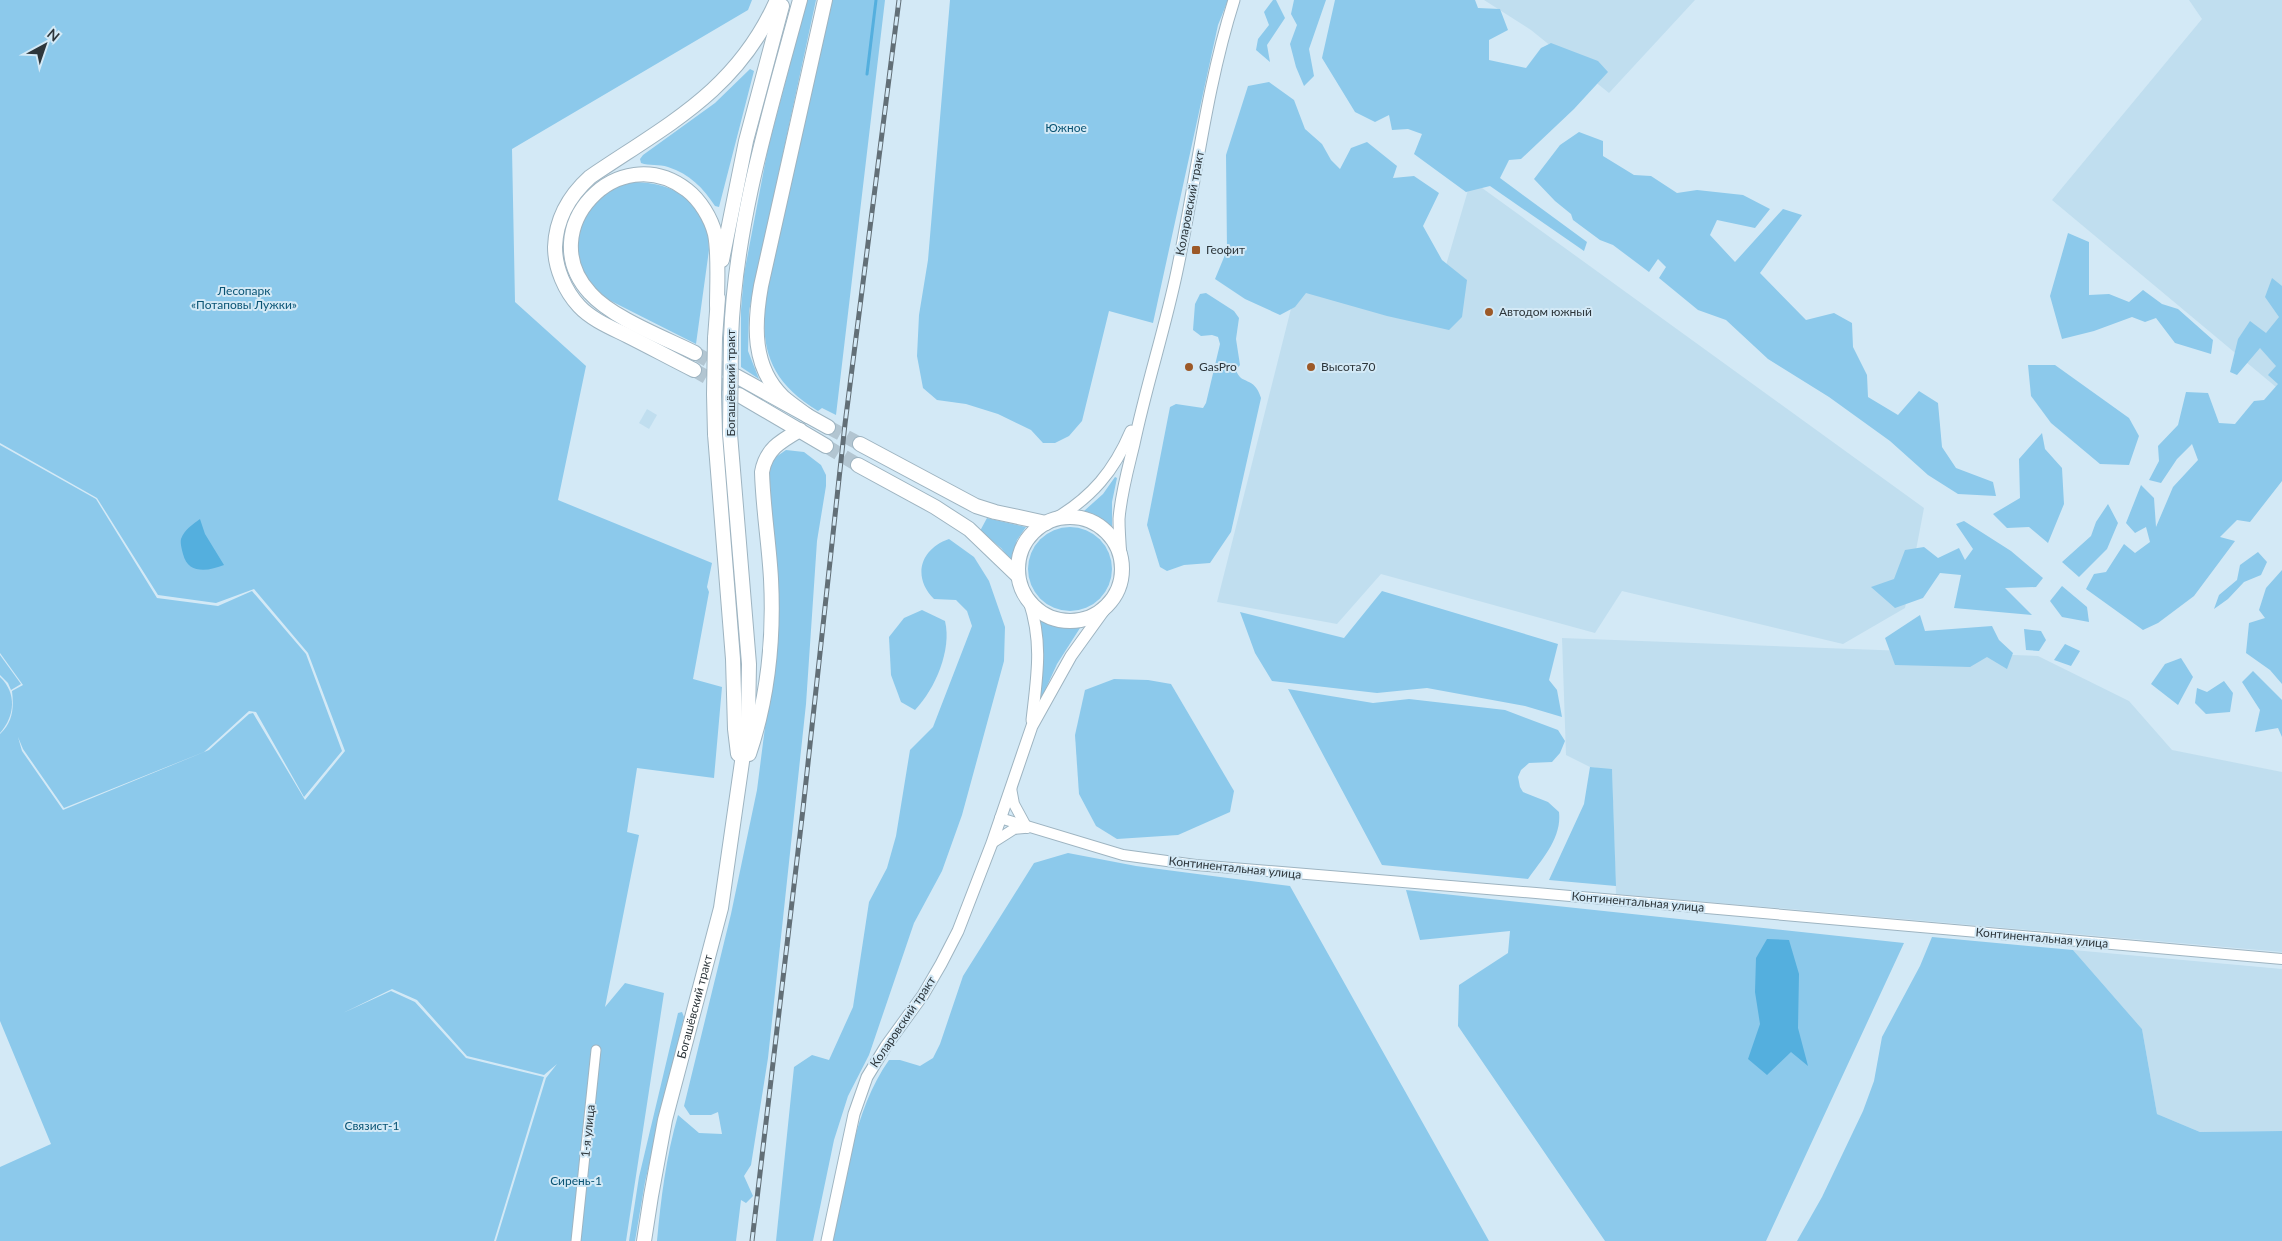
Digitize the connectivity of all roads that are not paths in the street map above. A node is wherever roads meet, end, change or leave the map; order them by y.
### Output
1 (777, 0) edge
2 (783, 0) edge
3 (800, 0) edge
4 (825, 0) edge
5 (1234, 0) edge
6 (717, 306) junction
7 (695, 353) tunnel mouth
8 (694, 370) tunnel mouth
9 (736, 376) tunnel mouth
10 (739, 395) tunnel mouth
11 (1142, 406) junction
12 (808, 416) junction
13 (828, 427) tunnel mouth
14 (800, 430) junction
15 (860, 444) tunnel mouth
16 (826, 446) tunnel mouth
17 (858, 465) tunnel mouth
18 (1051, 521) junction
19 (1120, 557) junction
20 (1018, 576) junction
21 (1029, 601) junction
22 (1107, 606) junction
23 (1032, 726) junction
24 (740, 772) junction
25 (1011, 788) junction
26 (1000, 818) junction
27 (1027, 828) junction
28 (992, 843) junction
29 (2282, 959) edge
30 (596, 1050) dead end
31 (576, 1241) edge
32 (644, 1241) edge
33 (827, 1241) edge

1 - 8 main road
2 - 6 main road, Богашёвский тракт
3 - 24 main road, Богашёвский тракт, bridge
4 - 12 main road
5 - 11 main road, Коларовский тракт
6 - 7 main road
6 - 24 main road, Богашёвский тракт, bridge
9 - 12 main road
10 - 14 main road
11 - 18 main road, Коларовский тракт
11 - 19 main road, Коларовский тракт
12 - 13 main road
14 - 16 main road
14 - 24 main road
15 - 18 main road
17 - 20 main road
18 - 19 main road
18 - 20 main road
19 - 22 main road
20 - 21 main road
21 - 22 main road
21 - 23 main road
22 - 23 main road
23 - 25 main road, Коларовский тракт
24 - 32 main road, Богашёвский тракт
25 - 26 main road, Коларовский тракт
25 - 27 street
26 - 27 street, Континентальная улица
26 - 28 main road, Коларовский тракт
27 - 28 street
27 - 29 street, Континентальная улица
28 - 33 main road, Коларовский тракт
30 - 31 street, 1-я улица

